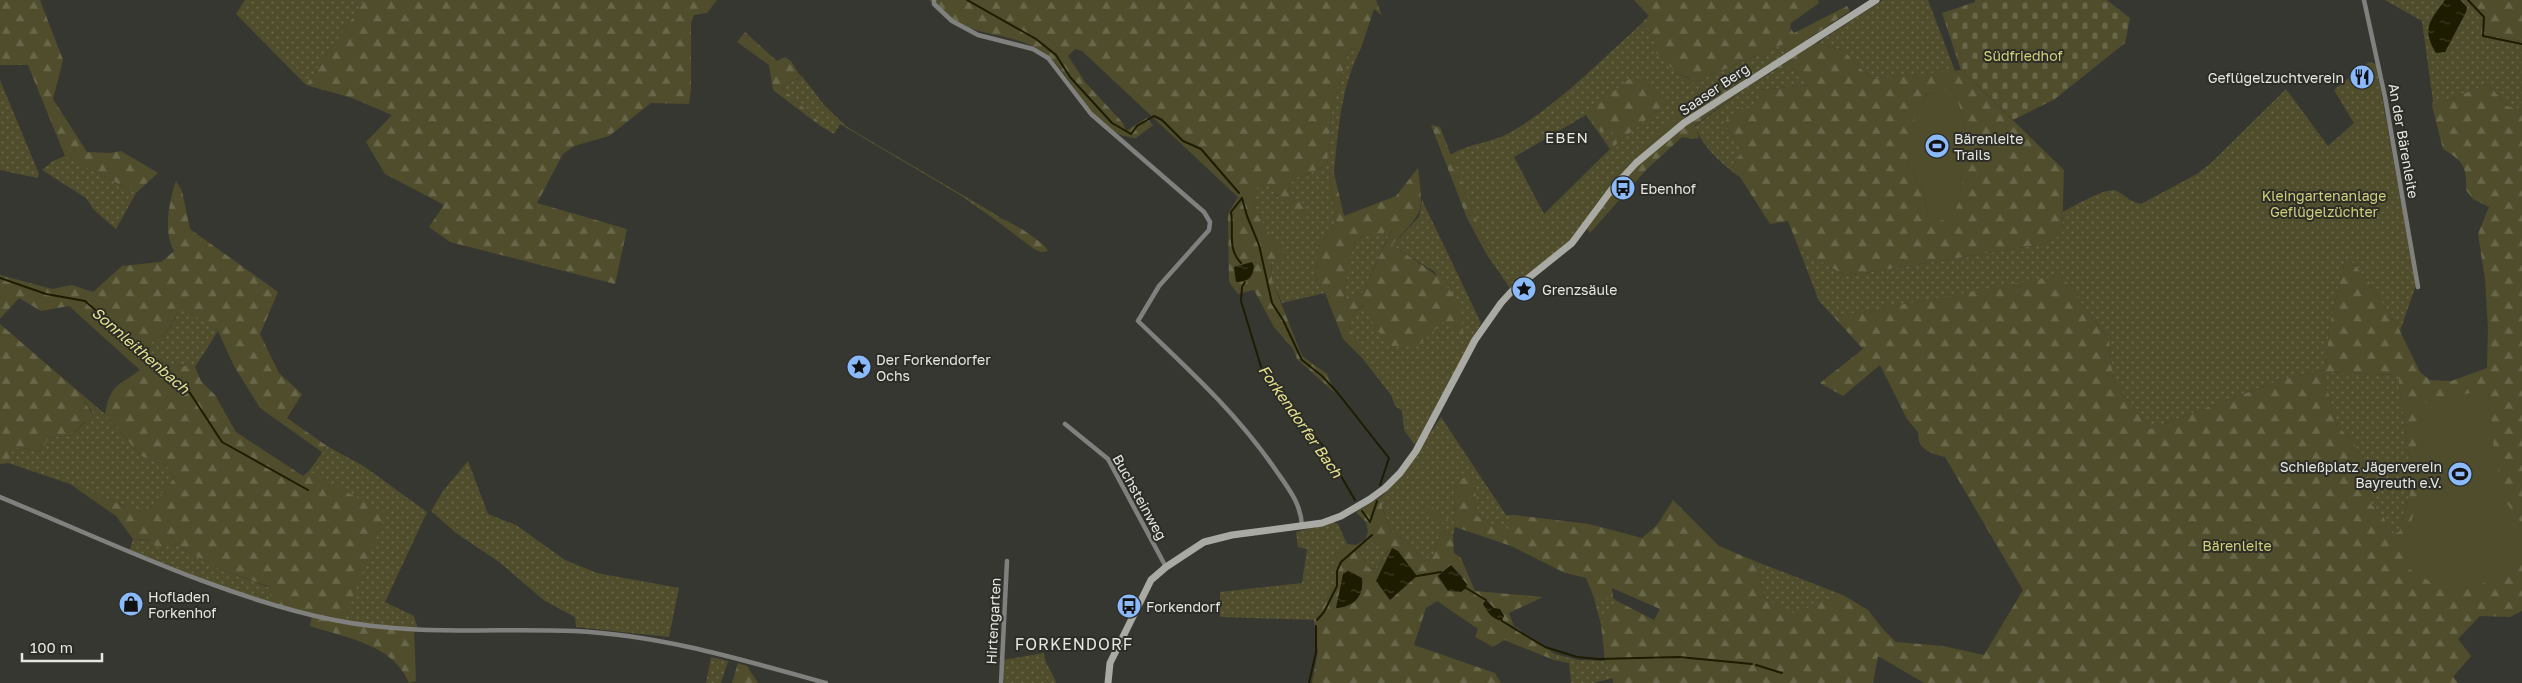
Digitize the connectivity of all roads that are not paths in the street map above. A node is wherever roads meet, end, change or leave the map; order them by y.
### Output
1 (934, 0) edge
2 (1876, 0) edge
3 (2364, 0) edge
4 (2418, 287) dead end
5 (1065, 424) dead end
6 (0, 496) edge
7 (1302, 526) junction
8 (1007, 561) dead end
9 (1166, 566) junction
10 (826, 683) edge
11 (1001, 683) edge
12 (1108, 683) edge

1 - 7 street
2 - 7 street, Saaser Berg
3 - 4 street, An der Bärenleite
5 - 9 street, Buchsteinweg
6 - 10 street
7 - 9 street, Saaser Berg
8 - 11 street, Hirtengarten
9 - 12 street, Saaser Berg

